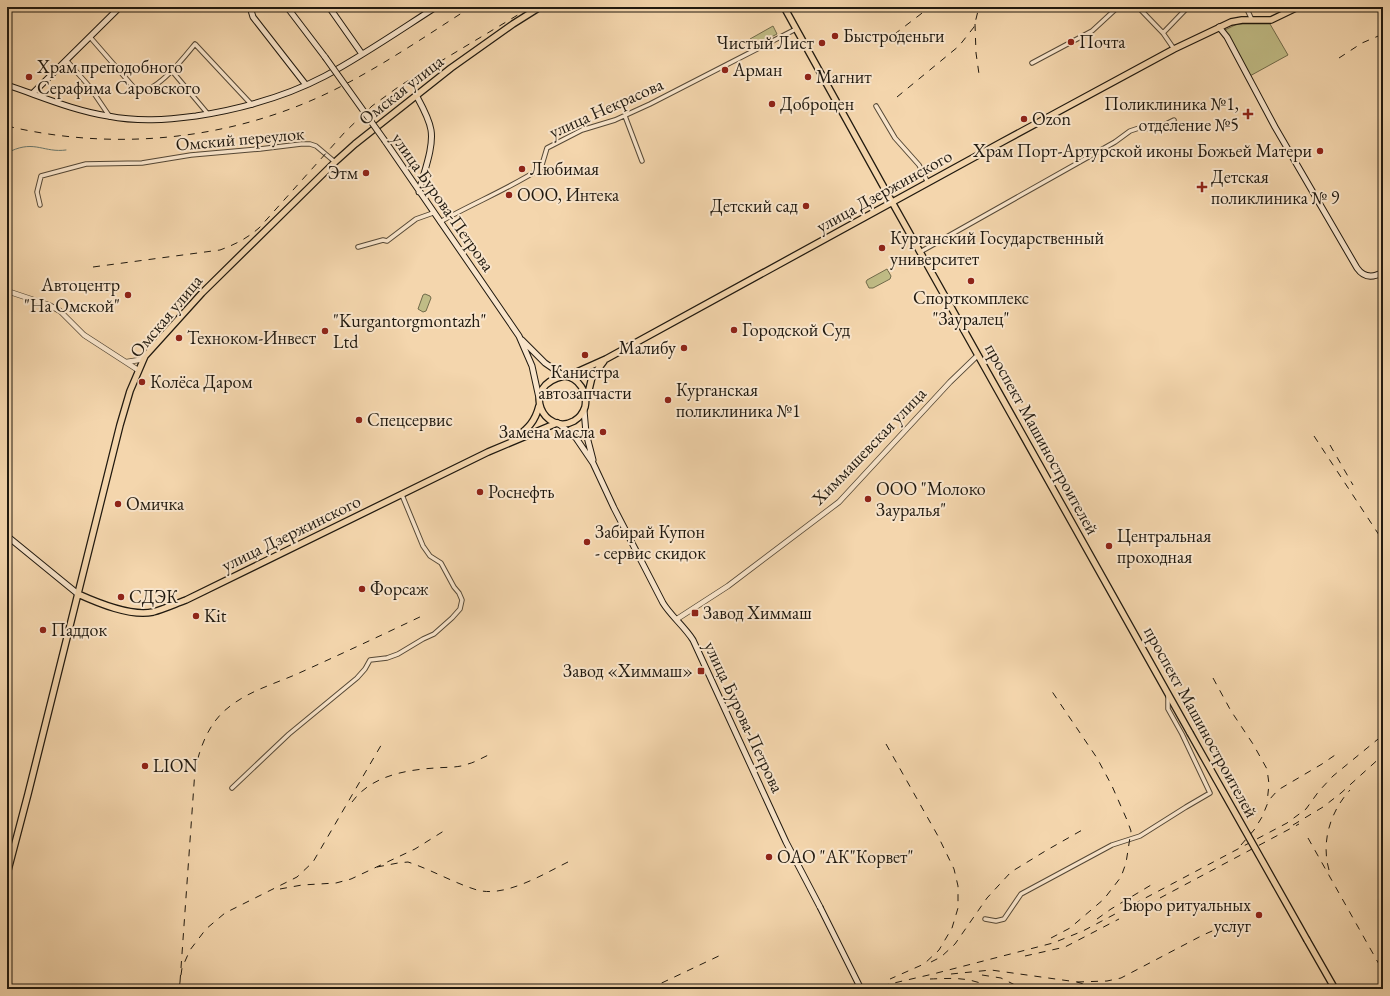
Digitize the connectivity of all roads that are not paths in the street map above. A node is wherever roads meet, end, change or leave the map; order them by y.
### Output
1 (120, 7) edge
2 (250, 7) edge
3 (287, 7) edge
4 (329, 7) edge
5 (436, 7) edge
6 (540, 7) edge
7 (784, 7) edge
8 (1118, 7) edge
9 (1138, 7) edge
10 (1188, 7) edge
11 (1246, 7) edge
12 (1298, 7) edge
13 (1252, 20) junction
14 (1220, 27) junction
15 (796, 29) junction
16 (1163, 33) junction
17 (90, 37) junction
18 (1174, 49) junction
19 (362, 54) junction
20 (67, 60) junction
21 (1032, 63) dead end
22 (172, 71) junction
23 (7, 85) edge
24 (306, 85) junction
25 (33, 94) junction
26 (416, 95) junction
27 (252, 105) junction
28 (876, 106) dead end
29 (208, 114) junction
30 (625, 116) junction
31 (110, 117) junction
32 (1174, 120) dead end
33 (642, 161) dead end
34 (335, 162) junction
35 (423, 176) junction
36 (412, 182) junction
37 (928, 183) junction
38 (419, 192) junction
39 (892, 202) junction
40 (40, 205) dead end
41 (433, 213) junction
42 (440, 222) junction
43 (358, 247) dead end
44 (920, 252) junction
45 (1383, 272) edge
46 (7, 291) edge
47 (519, 336) junction
48 (978, 355) junction
49 (145, 356) junction
50 (606, 359) junction
51 (126, 362) junction
52 (138, 370) junction
53 (566, 376) junction
54 (539, 398) junction
55 (586, 402) junction
56 (540, 406) junction
57 (584, 410) junction
58 (558, 423) junction
59 (511, 442) junction
60 (593, 463) junction
61 (402, 495) junction
62 (7, 536) edge
63 (78, 594) junction
64 (677, 619) junction
65 (1168, 695) junction
66 (232, 788) dead end
67 (7, 874) edge
68 (985, 919) dead end
69 (861, 989) edge
70 (1335, 989) edge

1 - 17 main road
2 - 24 main road
3 - 36 main road, улица Бурова-Петрова, bridge
4 - 19 main road
5 - 19 main road
6 - 26 main road, Омская улица
7 - 15 main road, проспект Машиностроителей
8 - 21 street
9 - 16 street
10 - 16 street
11 - 13 street
12 - 13 main road, улица Дзержинского
13 - 14 main road, улица Дзержинского
14 - 18 main road, улица Дзержинского
14 - 45 main road
15 - 30 street, улица Некрасова
15 - 39 main road, проспект Машиностроителей
16 - 18 street
17 - 20 main road
17 - 22 street
18 - 37 main road, улица Дзержинского
19 - 24 main road
20 - 25 main road
20 - 31 street
22 - 27 street
22 - 29 street
23 - 25 main road
24 - 27 main road
25 - 31 main road
26 - 34 main road, Омская улица
26 - 35 main road
27 - 29 main road
28 - 37 street
29 - 31 main road
30 - 33 street
30 - 42 street, улица Некрасова
32 - 44 street
34 - 40 street, Омский переулок
34 - 49 main road, Омская улица
35 - 36 main road
35 - 38 main road
36 - 38 main road, улица Бурова-Петрова
37 - 39 main road, улица Дзержинского
38 - 41 main road, улица Бурова-Петрова
39 - 44 main road, проспект Машиностроителей
39 - 50 main road, улица Дзержинского
41 - 42 main road, улица Бурова-Петрова
41 - 43 street
42 - 47 main road, улица Бурова-Петрова
44 - 48 main road, проспект Машиностроителей
46 - 51 street
47 - 53 main road, улица Бурова-Петрова
47 - 54 main road, улица Бурова-Петрова
48 - 64 street, Химмашевская улица
48 - 65 main road, проспект Машиностроителей
49 - 51 street
49 - 52 main road, Омская улица
50 - 53 main road, улица Дзержинского
50 - 55 main road, улица Дзержинского
51 - 52 street
52 - 63 main road, Омская улица
53 - 54 main road
53 - 55 main road
54 - 56 main road
55 - 57 main road
56 - 58 main road
56 - 59 main road, улица Дзержинского
57 - 58 main road
57 - 60 main road, улица Бурова-Петрова
58 - 59 main road, улица Дзержинского
58 - 60 main road, улица Бурова-Петрова
59 - 61 main road, улица Дзержинского
60 - 64 main road, улица Бурова-Петрова
61 - 63 main road, улица Дзержинского
61 - 66 street
62 - 63 main road
63 - 67 main road, Омская улица
64 - 69 main road, улица Бурова-Петрова, bridge
65 - 68 street
65 - 70 main road, проспект Машиностроителей, bridge

